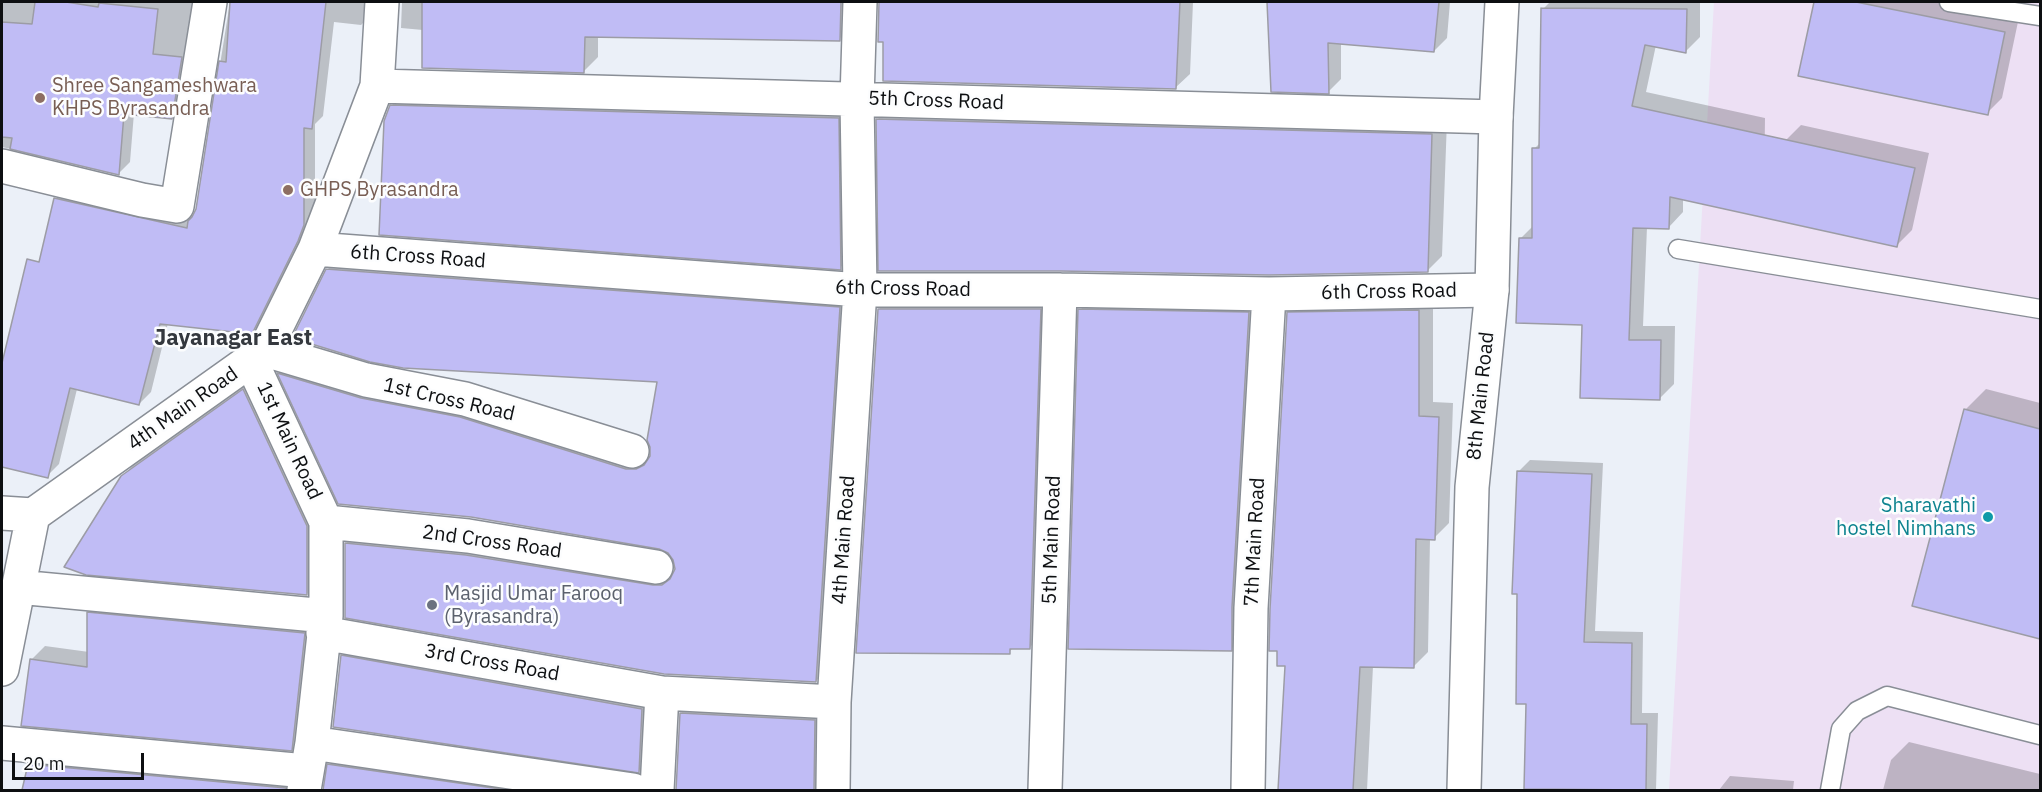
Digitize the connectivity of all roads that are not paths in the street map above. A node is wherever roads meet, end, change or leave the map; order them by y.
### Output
1 (210, 2) edge
2 (382, 2) edge
3 (860, 2) edge
4 (1502, 2) edge
5 (1949, 2) edge
6 (2040, 16) edge
7 (377, 86) junction
8 (857, 99) junction
9 (1496, 117) junction
10 (2, 166) edge
11 (315, 249) junction
12 (1678, 249) dead end
13 (860, 290) junction
14 (1059, 290) junction
15 (1492, 290) junction
16 (1269, 294) junction
17 (2040, 309) edge
18 (258, 355) junction
19 (632, 451) dead end
20 (17, 514) edge
21 (326, 522) junction
22 (656, 567) dead end
23 (18, 586) junction
24 (324, 625) junction
25 (2, 669) edge
26 (662, 693) junction
27 (834, 702) junction
28 (2040, 735) edge
29 (2, 743) edge
30 (307, 768) edge
31 (633, 790) edge
32 (657, 790) edge
33 (833, 790) edge
34 (1045, 790) edge
35 (1248, 790) edge
36 (1464, 790) edge
37 (1830, 790) edge

1 - 10 street
2 - 7 street, 4th Main Road
3 - 8 street, 4th Main Road
4 - 9 street, 8th Main Road
5 - 6 lane
7 - 8 street, 5th Cross Road
7 - 11 street, 4th Main Road
8 - 9 street, 5th Cross Road
8 - 13 street, 4th Main Road
9 - 15 street, 8th Main Road
11 - 13 street, 6th Cross Road
11 - 18 street, 4th Main Road
12 - 17 lane
13 - 14 street, 6th Cross Road
13 - 27 street, 4th Main Road
14 - 16 street, 6th Cross Road
14 - 34 street, 5th Main Road
15 - 16 street, 6th Cross Road
15 - 36 street, 8th Main Road
16 - 35 street, 7th Main Road
18 - 19 street, 1st Cross Road
18 - 20 street, 4th Main Road
18 - 21 street, 1st Main Road
20 - 23 street
21 - 22 street, 2nd Cross Road
21 - 24 street
23 - 24 street, 3rd Cross Road
23 - 25 street
24 - 26 street, 3rd Cross Road
24 - 30 street
26 - 27 street, 3rd Cross Road
26 - 32 street
27 - 33 street, 4th Main Road
28 - 37 lane
29 - 30 street
30 - 31 street

